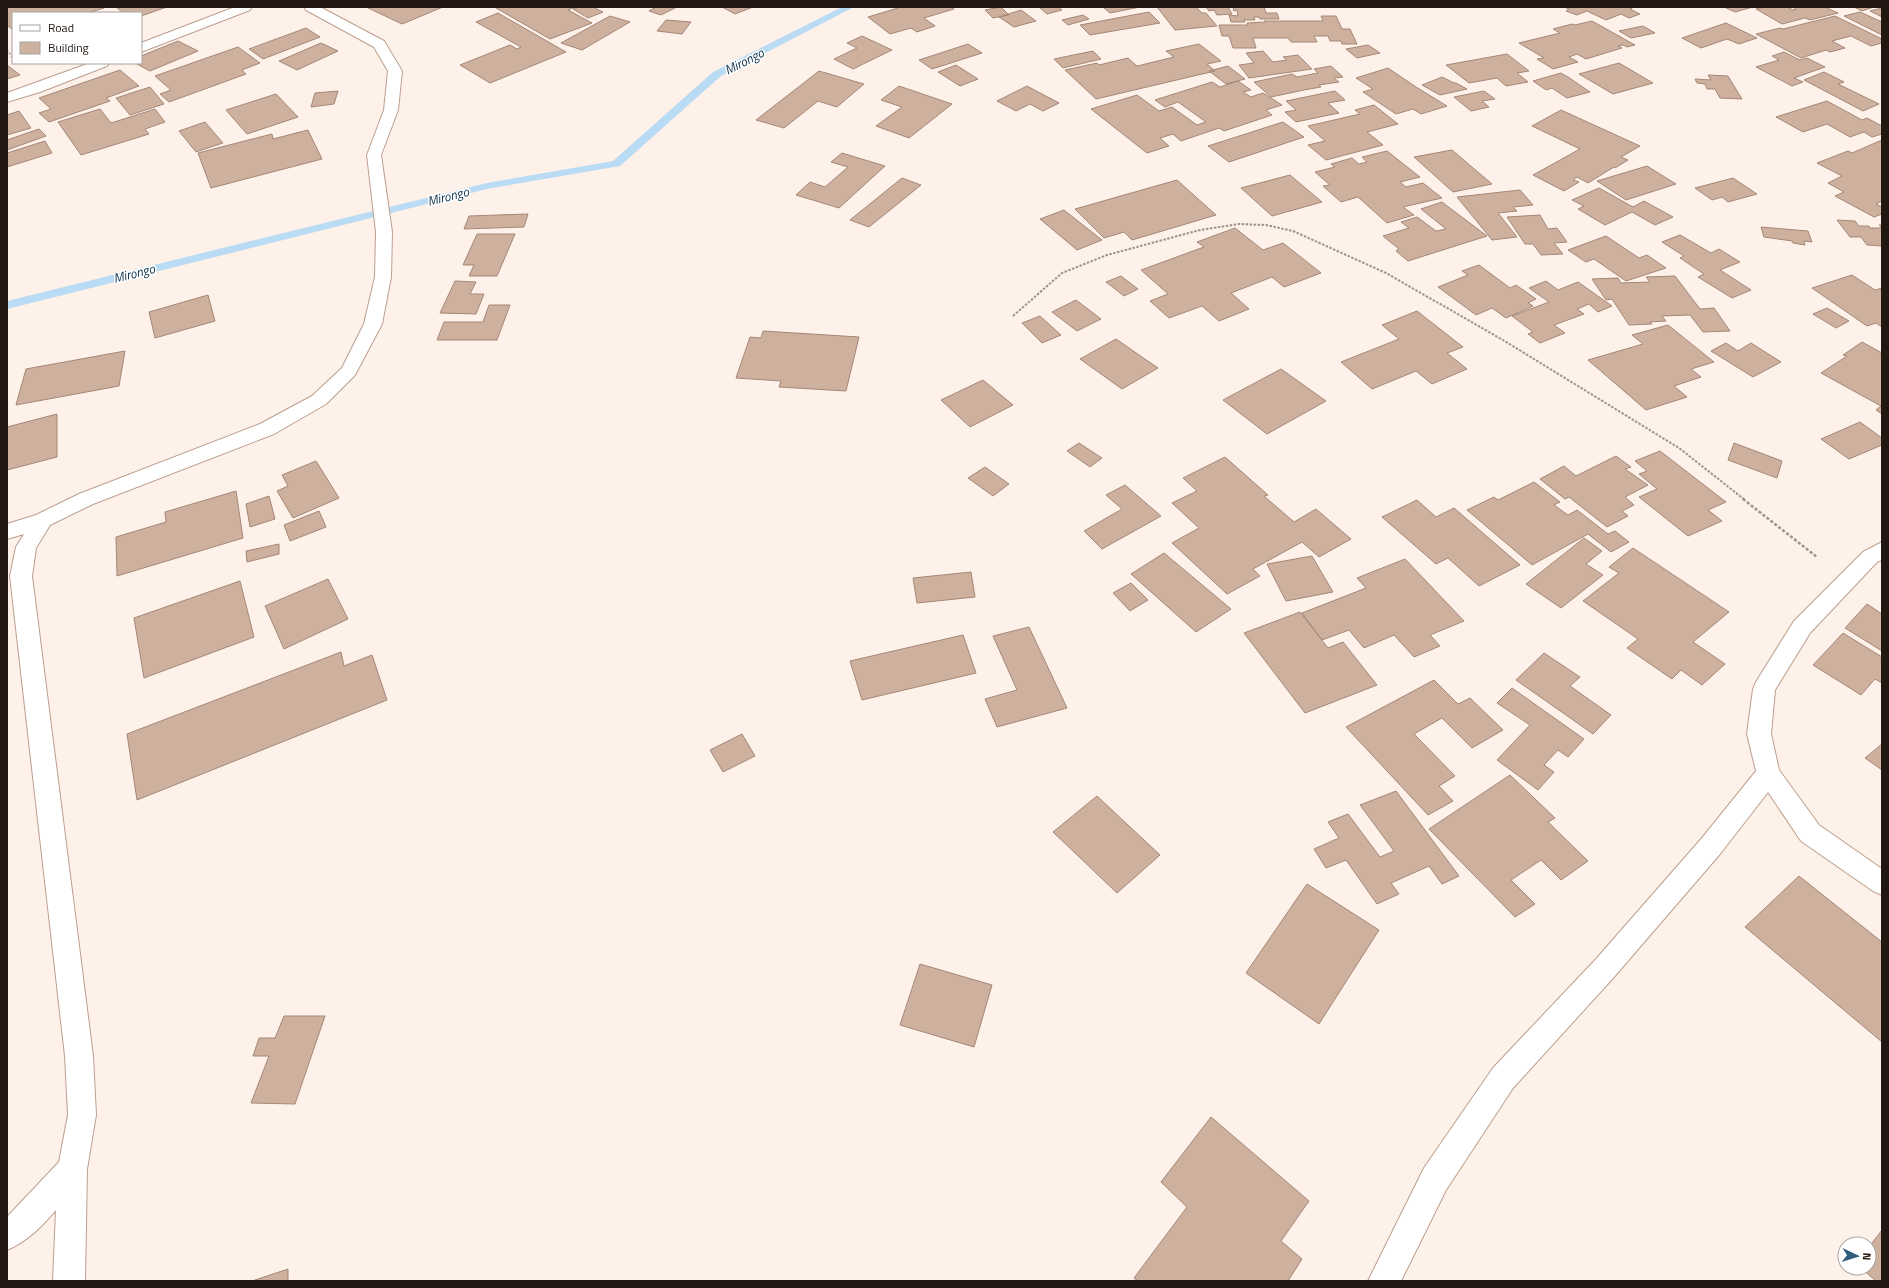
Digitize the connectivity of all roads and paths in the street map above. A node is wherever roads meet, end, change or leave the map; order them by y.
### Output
1 (246, 7) edge
2 (310, 7) edge
3 (142, 48) edge
4 (99, 64) edge
5 (7, 98) edge
6 (1013, 316) dead end
7 (43, 520) junction
8 (7, 532) edge
9 (1882, 550) edge
10 (1847, 581) junction
11 (1768, 774) junction
12 (1882, 883) edge
13 (72, 1169) junction
14 (7, 1235) edge
15 (69, 1281) edge
16 (1384, 1281) edge

1 - 3 street
2 - 7 street
4 - 5 street
6 - 10 path
7 - 8 street
7 - 13 street
9 - 10 street
10 - 11 street
11 - 12 street
11 - 16 street
13 - 14 street
13 - 15 street

